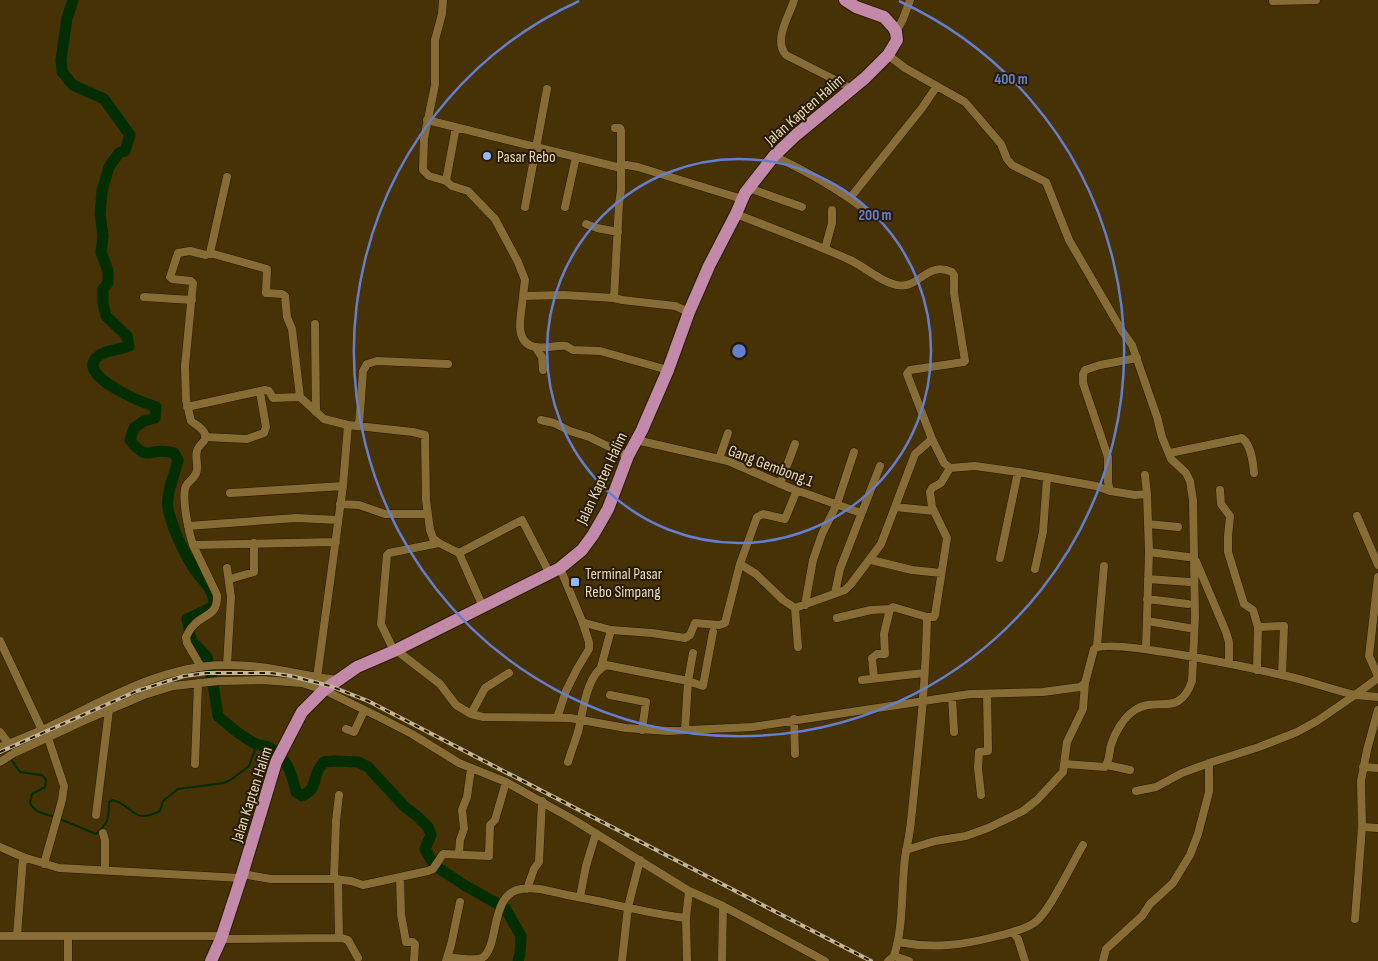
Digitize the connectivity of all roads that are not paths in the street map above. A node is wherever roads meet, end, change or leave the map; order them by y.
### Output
1 (443, 0) edge
2 (794, 0) edge
3 (845, 0) edge
4 (910, 0) edge
5 (1316, 0) edge
6 (1273, 1) dead end
7 (896, 32) junction
8 (888, 55) junction
9 (937, 86) junction
10 (547, 89) dead end
11 (851, 90) junction
12 (427, 120) junction
13 (456, 127) junction
14 (614, 128) dead end
15 (536, 147) junction
16 (774, 156) junction
17 (576, 157) junction
18 (620, 166) junction
19 (226, 177) dead end
20 (446, 181) junction
21 (745, 194) junction
22 (850, 198) junction
23 (525, 207) dead end
24 (565, 207) dead end
25 (802, 207) dead end
26 (832, 210) dead end
27 (870, 213) dead end
28 (736, 214) junction
29 (586, 224) dead end
30 (618, 232) junction
31 (825, 249) junction
32 (210, 253) junction
33 (523, 296) junction
34 (144, 297) dead end
35 (614, 298) junction
36 (192, 300) junction
37 (689, 312) junction
38 (314, 324) dead end
39 (536, 348) junction
40 (1137, 358) junction
41 (448, 364) dead end
42 (543, 370) dead end
43 (668, 370) junction
44 (260, 392) junction
45 (300, 397) junction
46 (187, 407) junction
47 (316, 412) junction
48 (541, 420) dead end
49 (348, 425) junction
50 (359, 425) junction
51 (728, 433) dead end
52 (205, 437) junction
53 (636, 440) junction
54 (932, 440) junction
55 (795, 444) dead end
56 (854, 452) dead end
57 (1170, 453) junction
58 (628, 456) junction
59 (719, 459) junction
60 (880, 466) dead end
61 (950, 468) junction
62 (1018, 472) junction
63 (1254, 472) dead end
64 (1145, 475) dead end
65 (1047, 478) junction
66 (780, 484) junction
67 (343, 486) junction
68 (797, 490) junction
69 (1110, 490) junction
70 (1220, 490) dead end
71 (230, 493) dead end
72 (1147, 494) junction
73 (340, 504) junction
74 (837, 504) junction
75 (895, 506) junction
76 (934, 511) junction
77 (862, 513) junction
78 (427, 514) junction
79 (1356, 516) dead end
80 (338, 520) junction
81 (1148, 524) junction
82 (188, 526) junction
83 (1178, 527) dead end
84 (336, 542) junction
85 (254, 543) junction
86 (439, 544) junction
87 (193, 545) junction
88 (1149, 552) junction
89 (460, 553) junction
90 (1191, 557) junction
91 (1000, 558) dead end
92 (871, 560) junction
93 (740, 564) junction
94 (1378, 565) edge
95 (1104, 566) dead end
96 (228, 568) dead end
97 (1035, 569) dead end
98 (555, 571) junction
99 (941, 573) junction
100 (1378, 577) edge
101 (230, 579) junction
102 (1148, 579) junction
103 (1189, 582) dead end
104 (835, 594) junction
105 (1147, 599) junction
106 (1188, 604) dead end
107 (805, 605) junction
108 (484, 607) junction
109 (795, 608) junction
110 (890, 609) junction
111 (927, 617) junction
112 (838, 618) dead end
113 (582, 621) junction
114 (1147, 621) junction
115 (1258, 627) junction
116 (1189, 628) dead end
117 (611, 630) junction
118 (713, 632) dead end
119 (0, 641) edge
120 (1097, 646) junction
121 (798, 647) dead end
122 (1146, 649) junction
123 (395, 650) junction
124 (693, 653) dead end
125 (1192, 658) junction
126 (1229, 664) junction
127 (227, 665) junction
128 (204, 667) junction
129 (601, 667) junction
130 (1257, 670) junction
131 (509, 673) dead end
132 (924, 673) junction
133 (1282, 675) junction
134 (1378, 677) edge
135 (317, 678) junction
136 (874, 678) junction
137 (338, 680) junction
138 (688, 680) junction
139 (862, 680) dead end
140 (1085, 683) junction
141 (198, 684) junction
142 (324, 690) junction
143 (987, 694) junction
144 (1355, 694) junction
145 (610, 695) dead end
146 (952, 697) junction
147 (1378, 697) edge
148 (924, 700) junction
149 (109, 710) junction
150 (1378, 710) edge
151 (364, 711) junction
152 (471, 714) junction
153 (557, 718) junction
154 (580, 719) junction
155 (794, 720) junction
156 (346, 729) dead end
157 (42, 730) junction
158 (642, 730) junction
159 (685, 730) junction
160 (0, 732) edge
161 (954, 732) dead end
162 (48, 738) junction
163 (5, 745) edge
164 (795, 754) dead end
165 (3, 760) edge
166 (568, 762) dead end
167 (1209, 763) junction
168 (195, 764) dead end
169 (1065, 764) junction
170 (1107, 765) junction
171 (1363, 767) junction
172 (1378, 768) edge
173 (471, 769) junction
174 (1130, 770) dead end
175 (506, 782) junction
176 (1136, 791) dead end
177 (339, 795) dead end
178 (981, 795) dead end
179 (542, 802) junction
180 (96, 815) dead end
181 (1362, 827) junction
182 (1378, 828) edge
183 (103, 833) dead end
184 (596, 833) junction
185 (1083, 845) dead end
186 (0, 847) edge
187 (906, 850) junction
188 (459, 854) junction
189 (23, 857) junction
190 (640, 860) junction
191 (44, 864) junction
192 (105, 870) junction
193 (241, 876) junction
194 (400, 877) junction
195 (336, 879) junction
196 (528, 889) junction
197 (689, 891) junction
198 (580, 897) junction
199 (460, 902) dead end
200 (723, 906) junction
201 (628, 907) junction
202 (686, 918) junction
203 (1355, 919) dead end
204 (1013, 932) junction
205 (0, 936) edge
206 (17, 936) junction
207 (68, 936) junction
208 (221, 938) junction
209 (339, 938) junction
210 (898, 942) junction
211 (894, 956) junction
212 (358, 958) dead end
213 (447, 959) edge
214 (68, 961) edge
215 (211, 961) edge
216 (414, 961) edge
217 (622, 961) edge
218 (687, 961) edge
219 (722, 961) edge
220 (825, 961) edge
221 (888, 961) edge
222 (909, 961) edge
223 (1025, 961) edge
224 (1103, 961) edge

1 - 12 street
2 - 11 street
3 - 7 main road
4 - 7 street
5 - 6 street
7 - 8 main road, Jalan Kapten Halim
8 - 9 street
8 - 11 main road, Jalan Kapten Halim
9 - 22 street
9 - 40 street
10 - 15 street
11 - 16 main road, Jalan Kapten Halim
12 - 13 street
12 - 20 street
13 - 15 street
13 - 20 street
14 - 18 street
15 - 17 street
15 - 23 street
16 - 21 main road, Jalan Kapten Halim
16 - 22 street
17 - 18 street
17 - 24 street
18 - 21 street
18 - 30 street
19 - 32 street
20 - 33 street
21 - 25 street
21 - 28 main road, Jalan Kapten Halim
22 - 27 street
26 - 31 street
28 - 31 street
28 - 37 main road, Jalan Kapten Halim
29 - 30 street
30 - 35 street
31 - 54 street
32 - 36 street
32 - 45 street
33 - 35 street
33 - 39 street
34 - 36 street
35 - 37 street
36 - 46 street
37 - 43 main road, Jalan Kapten Halim
38 - 47 street
39 - 42 street
39 - 43 street
40 - 57 street
40 - 69 street
41 - 50 street
43 - 53 main road, Jalan Kapten Halim
44 - 45 street
44 - 46 street
44 - 52 street
45 - 47 street
46 - 52 street
47 - 49 street
48 - 58 street
49 - 50 street
49 - 67 street
50 - 78 street
51 - 59 street
52 - 82 street
53 - 58 main road, Jalan Kapten Halim
53 - 59 street, Gang Gembong.1
54 - 61 street
54 - 75 street
55 - 66 street
56 - 74 street
57 - 63 street
57 - 90 street
58 - 98 main road, Jalan Kapten Halim
59 - 66 street, Gang Gembong.1
60 - 77 street
61 - 62 street
61 - 76 street
62 - 65 street
62 - 91 street
64 - 72 street
65 - 69 street
65 - 97 street
66 - 68 street, Gang Gembong.1
67 - 71 street
67 - 73 street
68 - 74 street, Gang Gembong.1
68 - 93 street
69 - 72 street
70 - 115 street
72 - 81 street
73 - 78 street
73 - 80 street
74 - 77 street, Gang Gembong.1
74 - 107 street
75 - 76 street
75 - 92 street
76 - 99 street
77 - 104 street
78 - 86 street
79 - 94 street
80 - 82 street
80 - 84 street
81 - 83 street
81 - 88 street
82 - 87 street
84 - 85 street
84 - 135 street
85 - 87 street
85 - 101 street
86 - 89 street
86 - 123 street
87 - 128 street
88 - 90 street
88 - 102 street
89 - 98 street
89 - 108 street
90 - 125 street
90 - 126 street
92 - 99 street
92 - 104 street
93 - 109 street
93 - 117 street
95 - 120 street
96 - 101 street
98 - 108 main road, Jalan Kapten Halim
98 - 113 street
99 - 111 street
100 - 134 street
101 - 127 street
102 - 103 street
102 - 105 street
104 - 107 street
105 - 106 street
105 - 114 street
107 - 109 street
108 - 123 main road, Jalan Kapten Halim
109 - 121 street
110 - 111 street
110 - 112 street
110 - 136 street
111 - 132 street
113 - 117 street
113 - 153 street
114 - 116 street
114 - 122 street
115 - 130 street
115 - 133 street
117 - 129 street
118 - 138 street
119 - 157 street
120 - 122 street
120 - 140 street
122 - 125 street
123 - 137 main road, Jalan Kapten Halim
123 - 152 street
124 - 138 street
125 - 126 street
125 - 170 street
126 - 130 street
127 - 128 street
127 - 135 street
128 - 157 street
129 - 138 street
129 - 154 street
130 - 133 street
131 - 152 street
132 - 136 street
132 - 148 street
133 - 144 street
134 - 144 street
135 - 137 street
136 - 139 street
137 - 142 main road, Jalan Kapten Halim
138 - 159 street
140 - 143 street
140 - 169 street
141 - 142 street
141 - 149 street
141 - 168 street
142 - 151 street
142 - 193 main road, Jalan Kapten Halim
143 - 146 street
143 - 178 street
144 - 147 street
144 - 167 street
145 - 158 street
146 - 148 street
146 - 161 street
148 - 155 street
148 - 187 street
149 - 162 street
149 - 180 street
150 - 171 street
151 - 156 street
151 - 173 street
152 - 153 street
153 - 154 street
154 - 158 street
154 - 166 street
155 - 159 street
155 - 164 street
157 - 163 street
158 - 159 street
160 - 163 street
162 - 165 street
162 - 191 street
167 - 176 street
167 - 224 street
169 - 170 street
169 - 187 street
170 - 174 street
171 - 172 street
171 - 181 street
173 - 175 street
173 - 188 street
175 - 179 street
175 - 188 street
177 - 195 street
179 - 184 street
179 - 196 street
181 - 182 street
181 - 203 street
183 - 192 street
184 - 190 street
184 - 198 street
185 - 204 street
186 - 189 street
187 - 210 street
188 - 194 street
189 - 191 street
189 - 206 street
190 - 197 street
190 - 201 street
191 - 192 street
192 - 193 street
193 - 195 street
193 - 208 main road, Jalan Kapten Halim
194 - 195 street
194 - 216 street
195 - 209 street
196 - 198 street
196 - 213 street
197 - 200 street
197 - 202 street
198 - 201 street
199 - 213 street
200 - 219 street
200 - 220 street
201 - 202 street
201 - 217 street
202 - 218 street
204 - 210 street
204 - 223 street
205 - 206 street
206 - 207 street
207 - 208 street
207 - 214 street
208 - 209 street
208 - 215 main road, Jalan Kapten Halim
209 - 212 street
210 - 211 street
211 - 221 street
211 - 222 street

